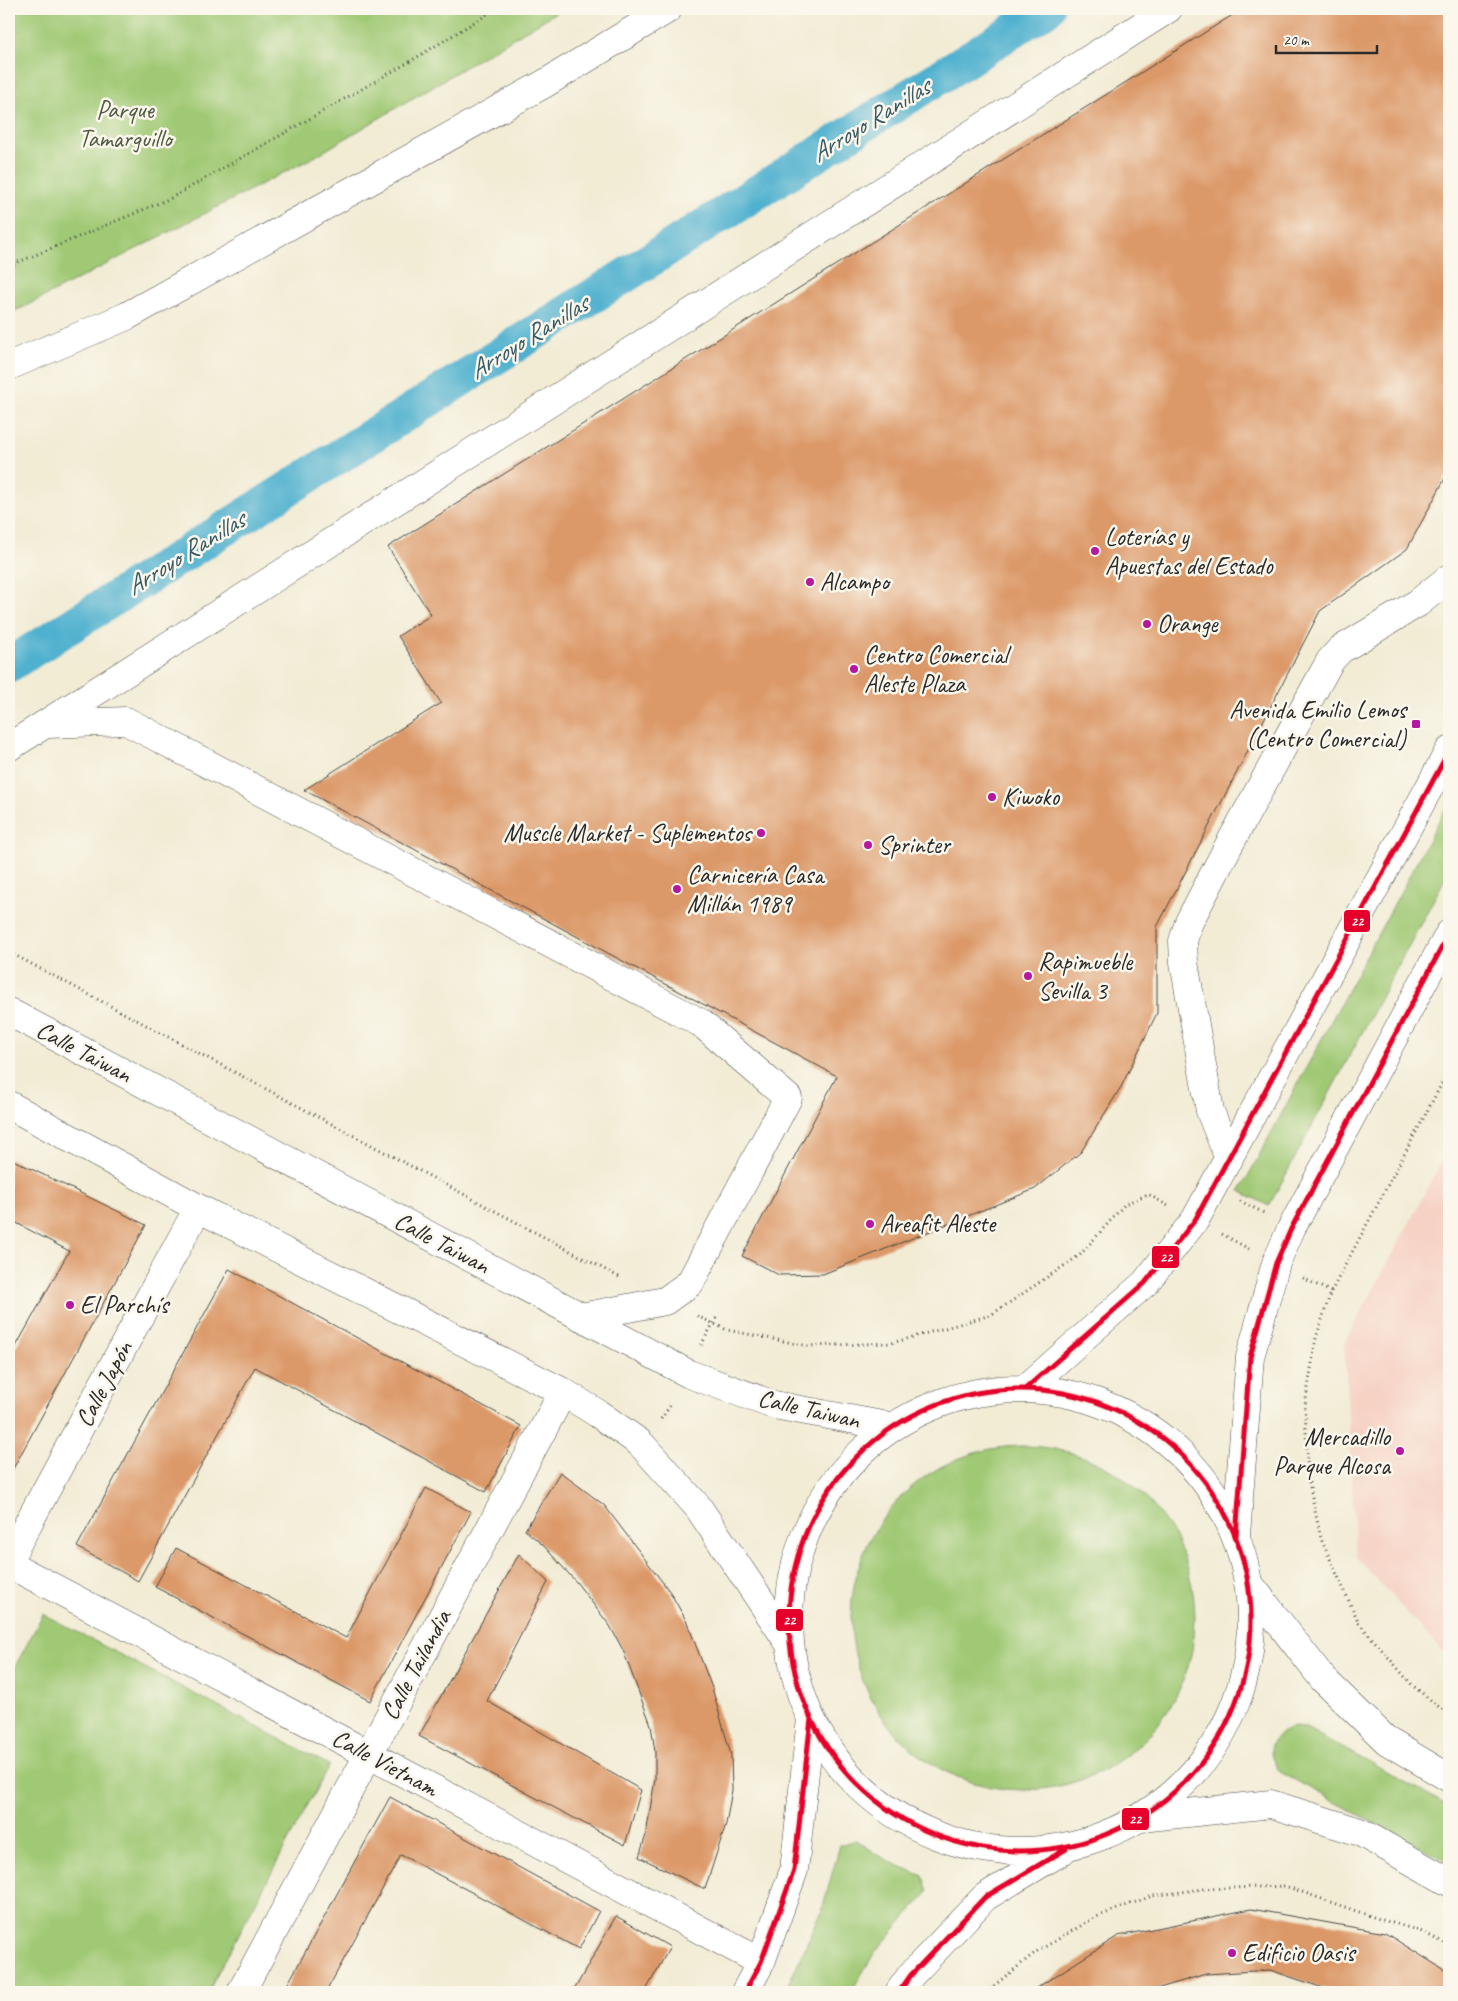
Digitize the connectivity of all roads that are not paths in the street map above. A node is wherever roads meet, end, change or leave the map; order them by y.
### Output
1 (668, 9) edge
2 (1168, 9) edge
3 (9, 366) edge
4 (1449, 578) edge
5 (47, 724) junction
6 (9, 747) edge
7 (1449, 751) edge
8 (1449, 934) edge
9 (9, 1012) edge
10 (9, 1104) edge
11 (1229, 1159) junction
12 (198, 1208) junction
13 (581, 1317) junction
14 (1025, 1389) junction
15 (562, 1392) junction
16 (892, 1427) junction
17 (1236, 1536) junction
18 (9, 1559) edge
19 (9, 1564) edge
20 (1248, 1582) junction
21 (789, 1643) junction
22 (811, 1719) junction
23 (368, 1755) junction
24 (1449, 1778) edge
25 (1137, 1818) junction
26 (1074, 1844) junction
27 (1449, 1882) edge
28 (761, 1962) junction
29 (241, 1992) edge
30 (745, 1992) edge
31 (899, 1992) edge

1 - 3 street
2 - 5 street
4 - 11 street
5 - 6 street
5 - 13 street
7 - 11 street
8 - 17 street
9 - 13 street, Calle Taiwan
10 - 12 street
11 - 14 street
12 - 15 street
12 - 18 street, Calle Japón
13 - 16 street, Calle Taiwan
14 - 16 street
14 - 17 street
15 - 21 street
15 - 23 street, Calle Tailandia
16 - 21 street
17 - 20 street
19 - 23 street, Calle Vietnam
20 - 24 street
20 - 25 street
21 - 22 street
22 - 26 street
22 - 28 street
23 - 28 street, Calle Vietnam
23 - 29 street, Calle Tailandia
25 - 26 street
25 - 27 street
26 - 31 street
28 - 30 street

